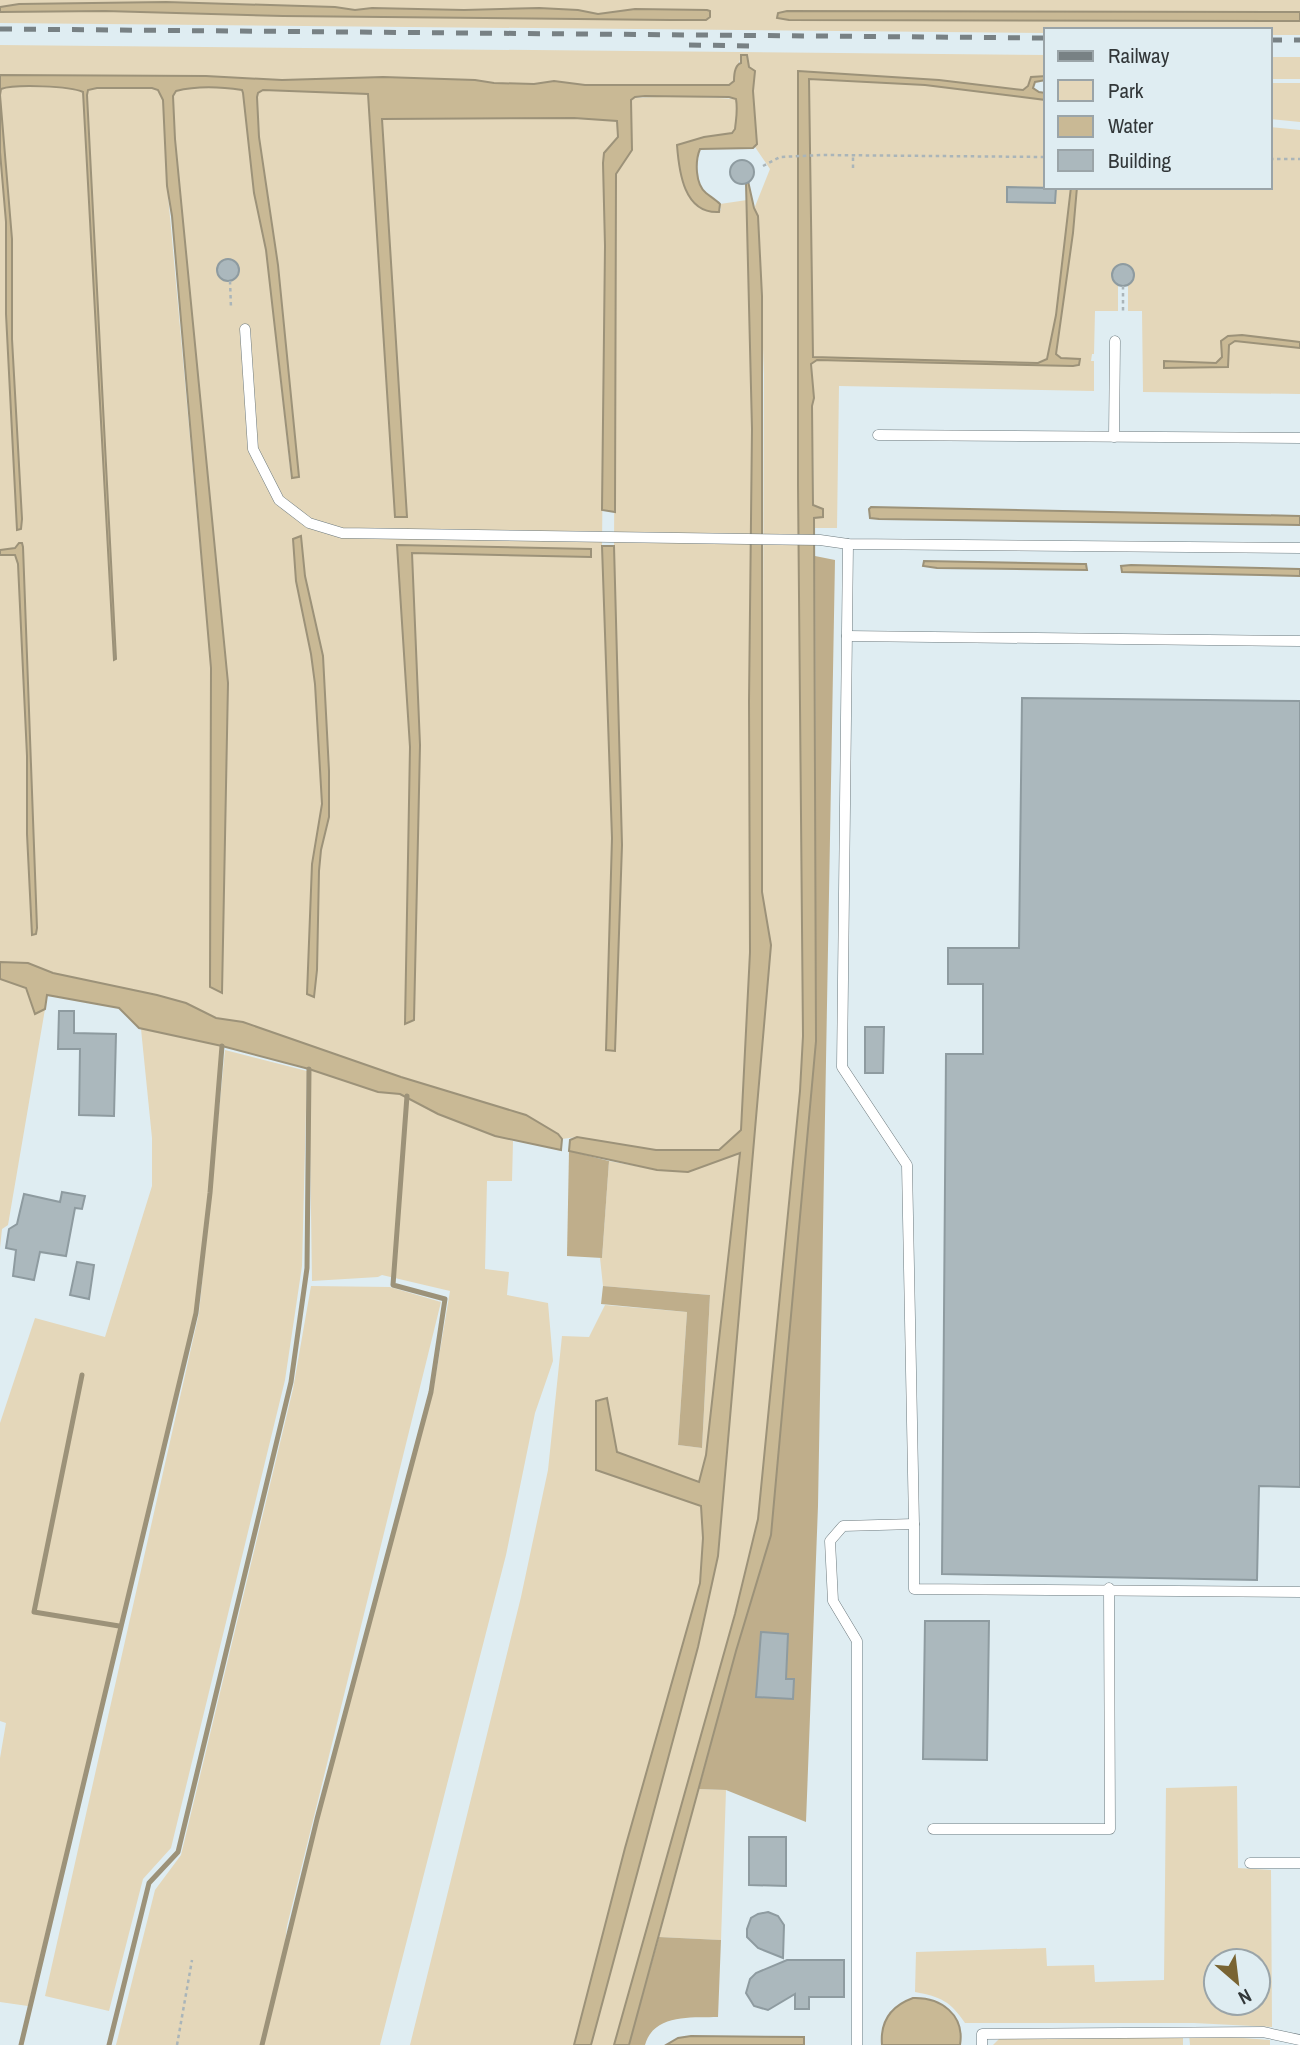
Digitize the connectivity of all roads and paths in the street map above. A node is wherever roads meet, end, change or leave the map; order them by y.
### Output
1 (853, 155) junction
2 (1044, 157) edge
3 (1272, 159) edge
4 (1300, 159) edge
5 (763, 166) dead end
6 (853, 168) dead end
7 (230, 281) dead end
8 (1123, 286) dead end
9 (231, 308) dead end
10 (1123, 311) dead end
11 (245, 329) dead end
12 (1115, 341) dead end
13 (878, 435) dead end
14 (1114, 437) junction
15 (1300, 438) edge
16 (848, 544) junction
17 (1300, 548) edge
18 (847, 636) junction
19 (1300, 641) edge
20 (914, 1524) junction
21 (1110, 1588) junction
22 (1300, 1592) edge
23 (933, 1829) dead end
24 (1250, 1863) dead end
25 (1300, 1863) edge
26 (192, 1960) dead end
27 (1300, 2040) edge
28 (177, 2045) edge
29 (858, 2045) edge
30 (982, 2045) edge

1 - 2 path
1 - 5 path
1 - 6 path
3 - 4 path
7 - 9 path
8 - 10 path
11 - 16 lane
12 - 14 lane
13 - 14 lane
14 - 15 lane
16 - 17 lane
16 - 18 lane
18 - 19 lane
18 - 20 lane
20 - 21 lane
20 - 29 lane
21 - 22 lane
21 - 23 lane
24 - 25 lane
26 - 28 path
27 - 30 lane

